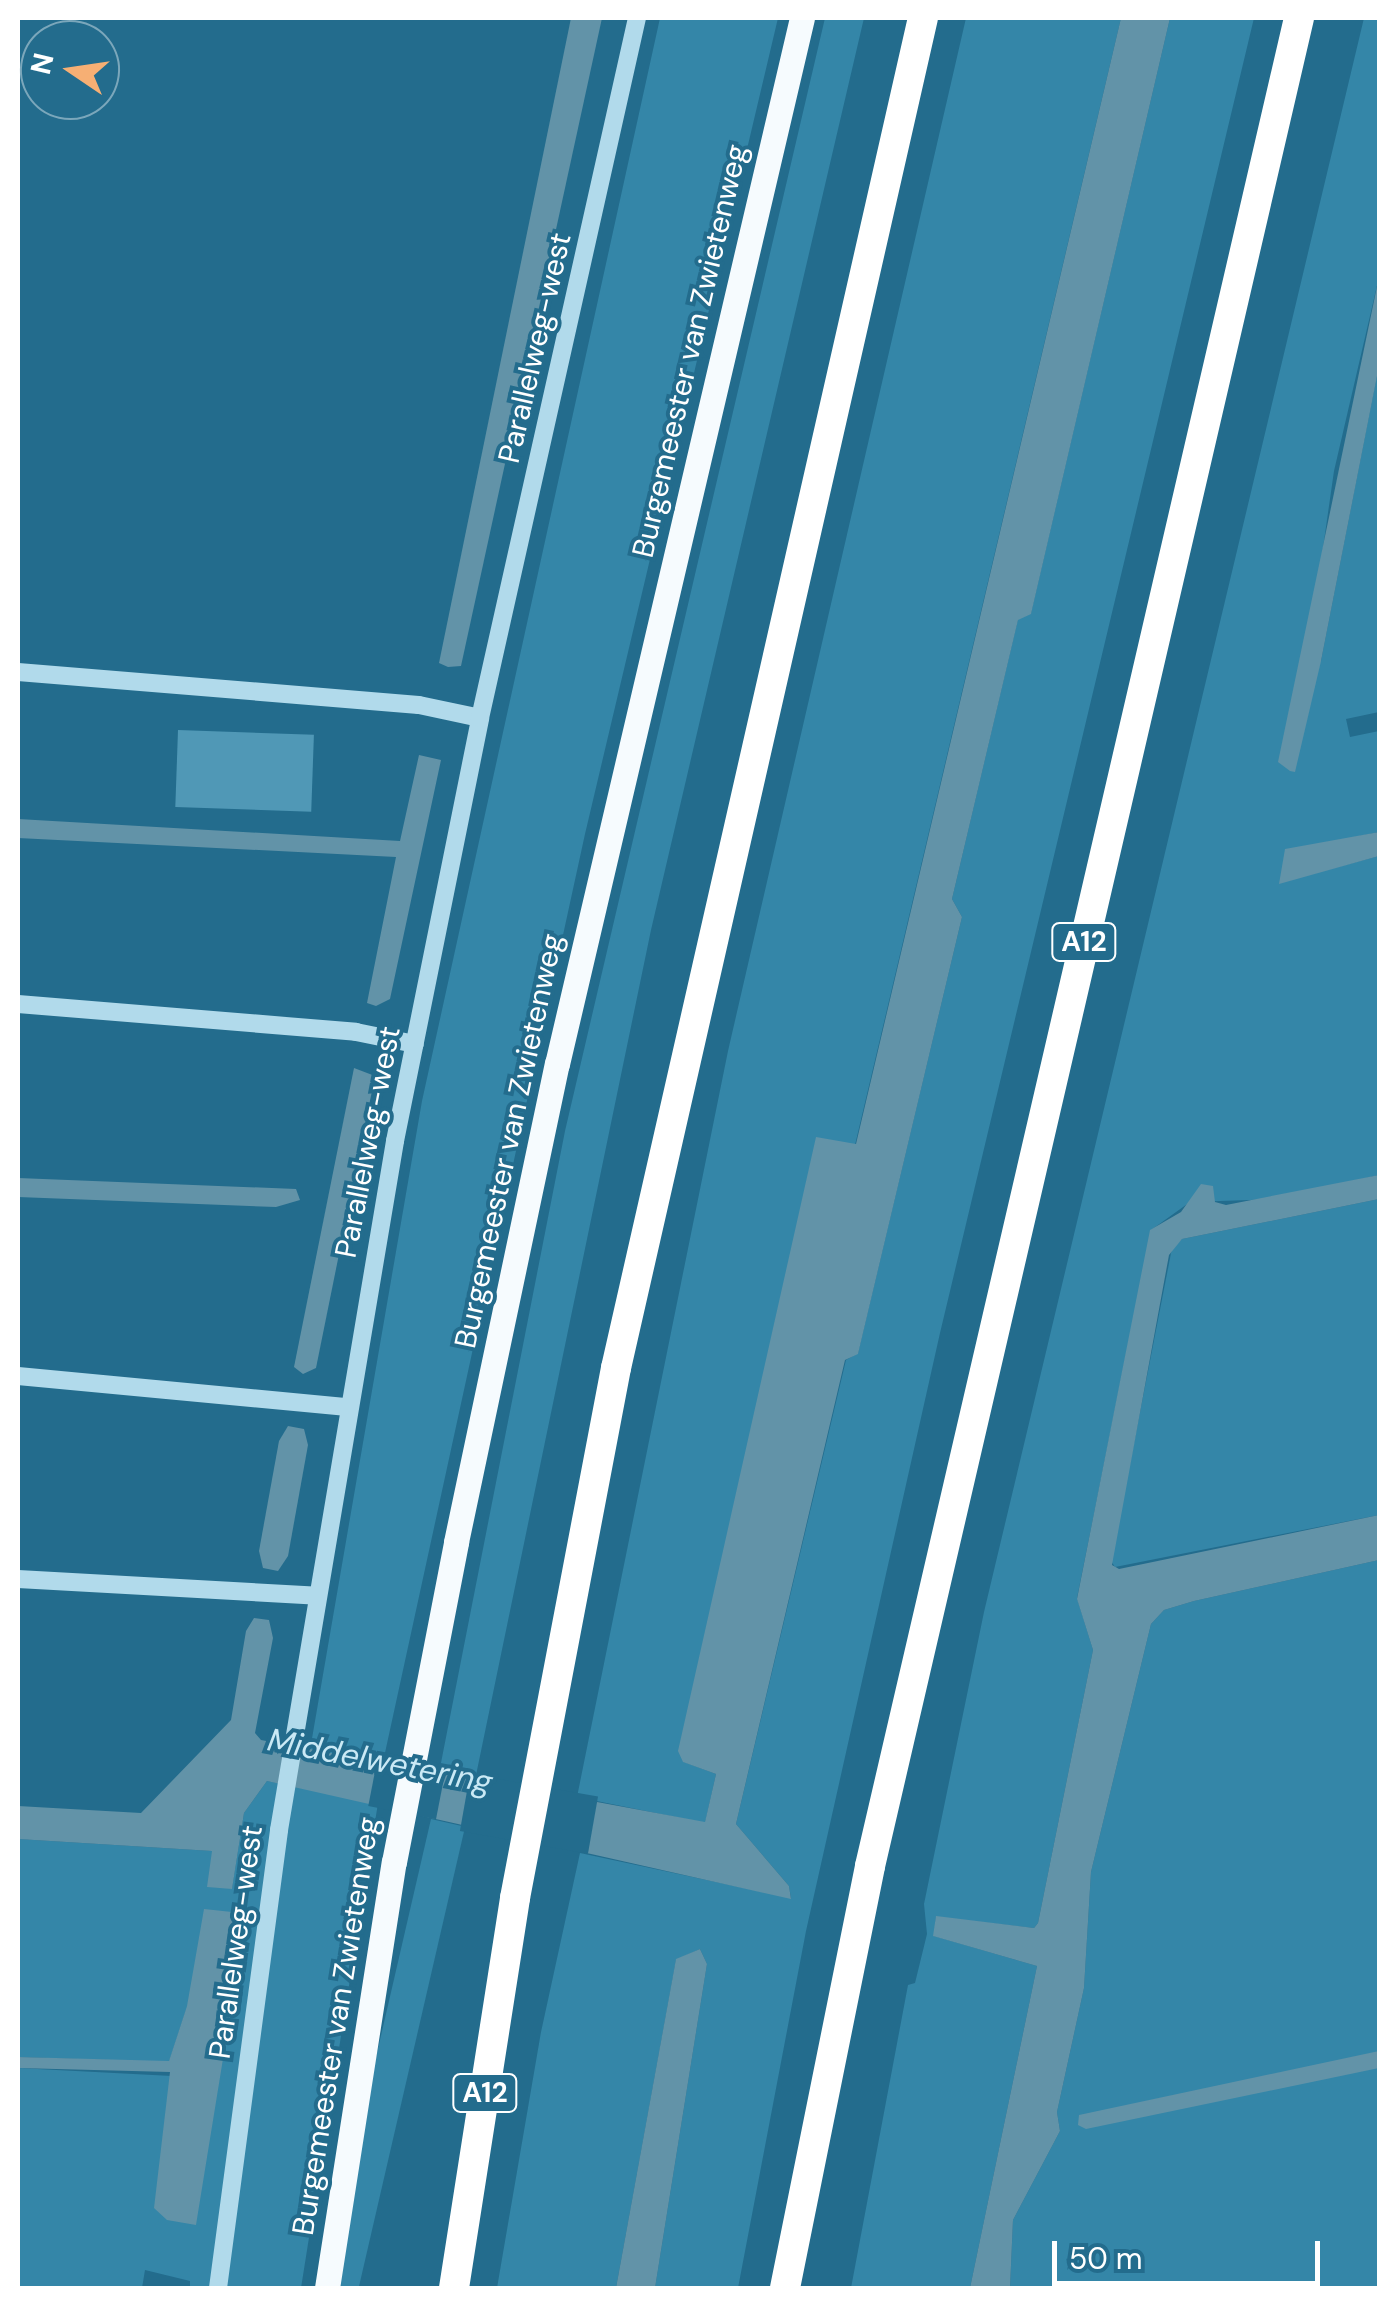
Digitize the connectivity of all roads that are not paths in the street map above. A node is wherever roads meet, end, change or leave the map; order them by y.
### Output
1 (637, 18) edge
2 (802, 18) edge
3 (923, 18) edge
4 (1299, 18) edge
5 (18, 672) edge
6 (480, 718) junction
7 (18, 1004) edge
8 (415, 1044) junction
9 (18, 1376) edge
10 (348, 1407) junction
11 (18, 1579) edge
12 (318, 1596) junction
13 (218, 2288) edge
14 (328, 2288) edge
15 (454, 2288) edge
16 (785, 2288) edge

1 - 6 street, Parallelweg-west
2 - 14 main road, Burgemeester van Zwietenweg
3 - 15 highway, A12
4 - 16 highway, A12
5 - 6 street
6 - 8 street, Parallelweg-west
7 - 8 street
8 - 10 street, Parallelweg-west
9 - 10 street
10 - 12 street, Parallelweg-west
11 - 12 street
12 - 13 street, Parallelweg-west

